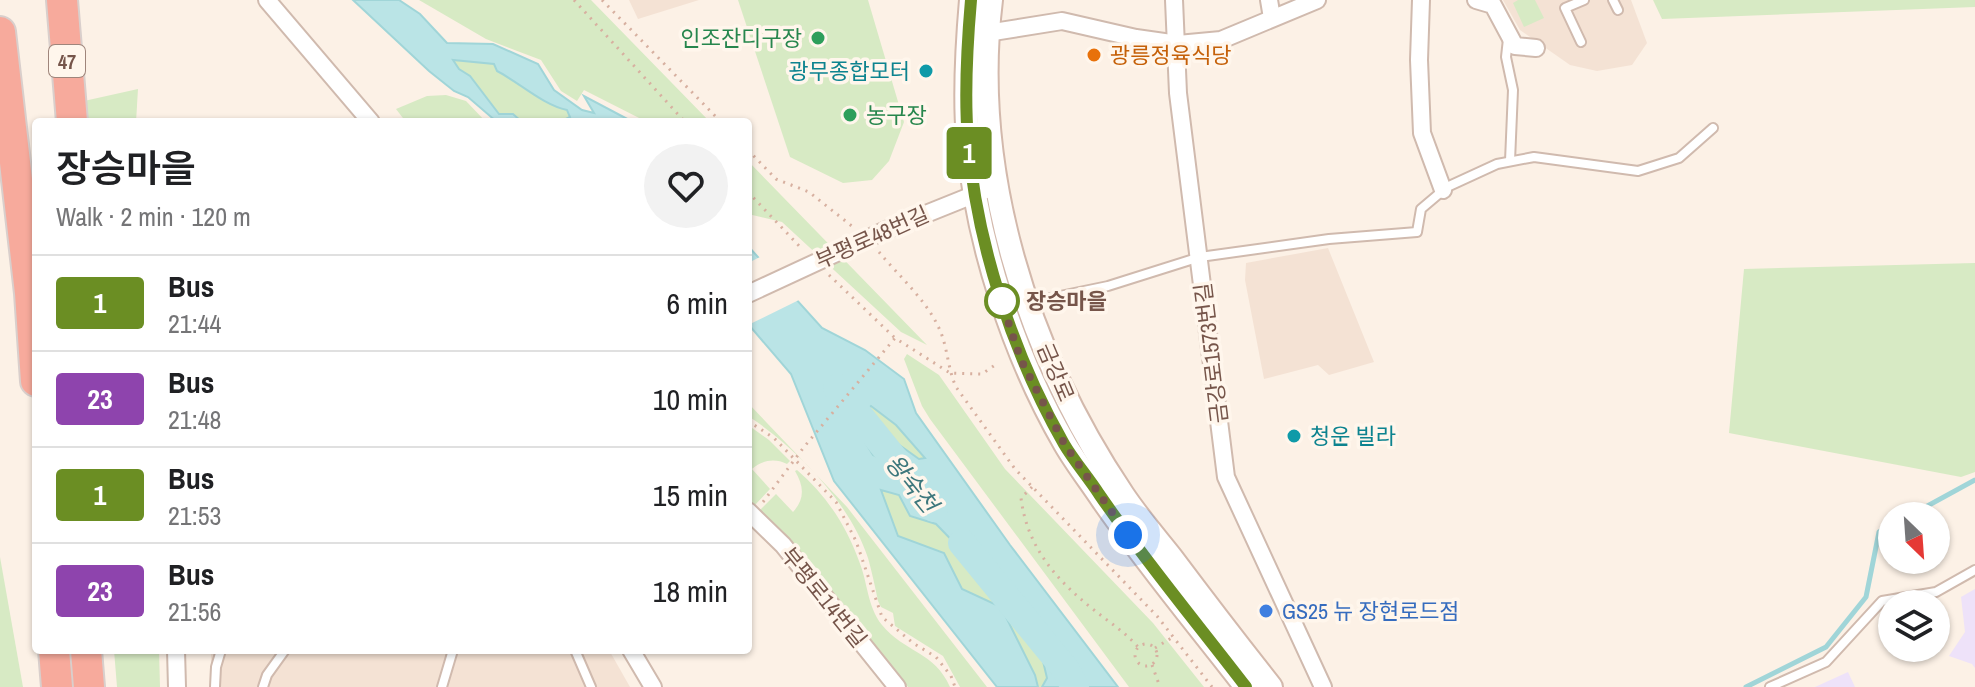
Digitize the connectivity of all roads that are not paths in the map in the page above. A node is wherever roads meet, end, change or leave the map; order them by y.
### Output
1 (62, 0) edge
2 (267, 0) edge
3 (971, 0) edge
4 (991, 0) edge
5 (1174, 0) edge
6 (1269, 0) edge
7 (1317, 0) edge
8 (1421, 0) edge
9 (1476, 0) edge
10 (1584, 0) edge
11 (1613, 0) edge
12 (1618, 10) dead end
13 (1272, 18) junction
14 (0, 32) edge
15 (987, 33) junction
16 (1508, 33) junction
17 (1581, 42) dead end
18 (1178, 44) junction
19 (1536, 48) dead end
20 (72, 118) edge
21 (368, 118) edge
22 (1713, 128) dead end
23 (1510, 161) junction
24 (998, 185) junction
25 (1443, 190) junction
26 (975, 193) junction
27 (1200, 257) junction
28 (752, 292) edge
29 (1026, 303) junction
30 (32, 322) edge
31 (752, 515) edge
32 (1975, 570) edge
33 (54, 654) edge
34 (86, 654) edge
35 (176, 654) edge
36 (220, 654) edge
37 (282, 654) edge
38 (452, 654) edge
39 (577, 654) edge
40 (633, 654) edge
41 (57, 687) edge
42 (89, 687) edge
43 (177, 687) edge
44 (215, 687) edge
45 (263, 687) edge
46 (442, 687) edge
47 (591, 687) edge
48 (653, 687) edge
49 (897, 687) edge
50 (1246, 687) edge
51 (1271, 687) edge
52 (1323, 687) edge
53 (1770, 687) edge

1 - 20 highway, 47
2 - 21 street
3 - 26 main road, 금강로
4 - 15 main road, 금강로
5 - 18 street, 금강로1573번길
6 - 13 street
7 - 13 street
8 - 25 street
9 - 16 street
10 - 17 lane
11 - 12 lane
13 - 18 street
14 - 30 highway
15 - 18 street
15 - 24 main road, 금강로
16 - 19 street
16 - 23 lane
18 - 27 street, 금강로1573번길
22 - 23 lane
23 - 25 lane
24 - 26 street, 부평로48번길
24 - 29 main road, 금강로
25 - 27 lane
26 - 28 street, 부평로48번길, bridge
26 - 50 main road, 금강로
27 - 29 lane
27 - 52 street, 금강로1573번길
29 - 51 main road, 금강로
31 - 49 street, 부평로14번길
32 - 53 lane
33 - 41 highway
34 - 42 highway
35 - 43 street
36 - 44 lane
37 - 45 lane
38 - 46 lane
39 - 47 lane
40 - 48 street

